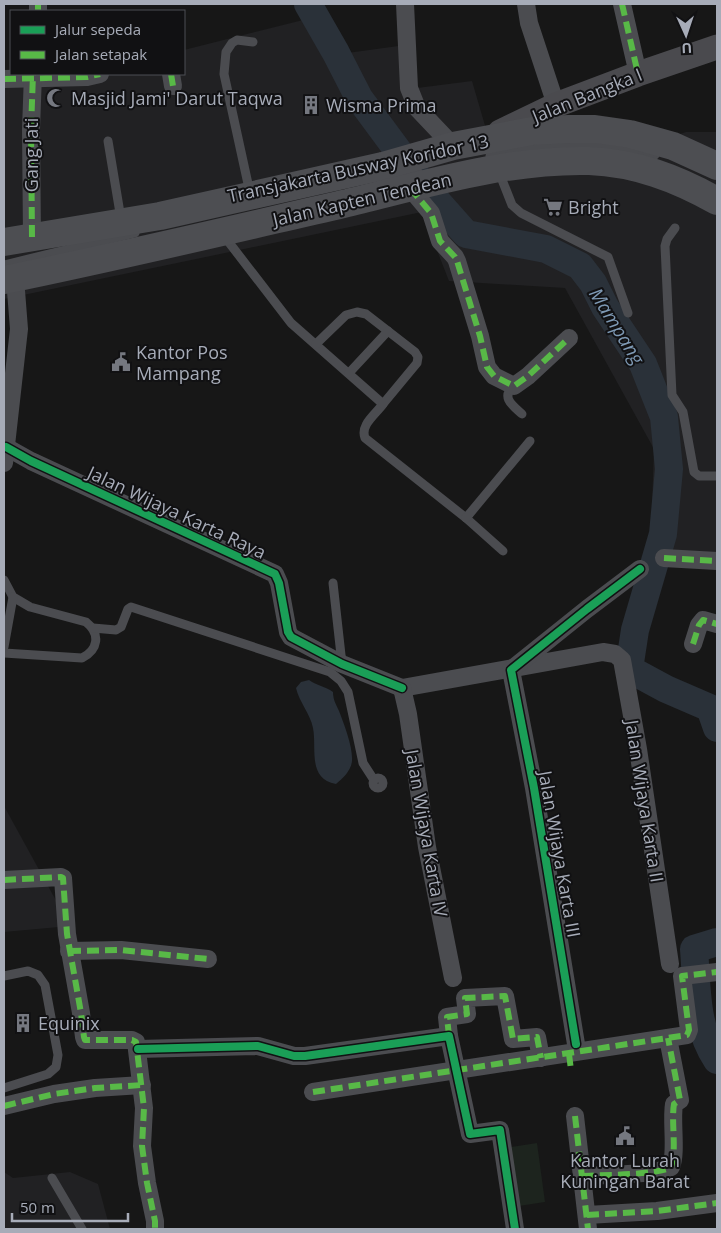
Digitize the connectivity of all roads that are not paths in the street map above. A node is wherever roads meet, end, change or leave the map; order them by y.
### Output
1 (405, 4) edge
2 (526, 4) edge
3 (622, 4) edge
4 (253, 42) dead end
5 (717, 47) edge
6 (638, 74) junction
7 (96, 75) edge
8 (32, 76) edge
9 (4, 79) edge
10 (556, 105) junction
11 (108, 141) dead end
12 (448, 148) junction
13 (489, 155) junction
14 (665, 158) dead end
15 (717, 166) edge
16 (380, 173) junction
17 (419, 181) junction
18 (251, 196) junction
19 (717, 201) edge
20 (122, 222) junction
21 (675, 228) dead end
22 (148, 230) dead end
23 (222, 232) junction
24 (32, 237) junction
25 (4, 242) edge
26 (8, 274) edge
27 (628, 313) dead end
28 (388, 331) junction
29 (569, 338) dead end
30 (316, 344) junction
31 (349, 373) junction
32 (514, 386) junction
33 (383, 404) junction
34 (522, 414) dead end
35 (530, 441) dead end
36 (5, 455) edge
37 (717, 476) edge
38 (466, 518) junction
39 (503, 551) dead end
40 (664, 558) dead end
41 (717, 561) edge
42 (640, 569) dead end
43 (4, 580) edge
44 (334, 583) dead end
45 (13, 597) junction
46 (717, 624) edge
47 (93, 628) junction
48 (693, 644) dead end
49 (4, 647) edge
50 (4, 653) edge
51 (342, 664) junction
52 (511, 670) junction
53 (402, 688) junction
54 (374, 780) dead end
55 (4, 880) edge
56 (69, 951) junction
57 (208, 959) dead end
58 (692, 972) edge
59 (4, 976) edge
60 (453, 978) dead end
61 (448, 1036) junction
62 (668, 1038) junction
63 (138, 1049) junction
64 (572, 1056) junction
65 (540, 1058) junction
66 (456, 1070) junction
67 (142, 1085) junction
68 (4, 1088) edge
69 (312, 1092) dead end
70 (4, 1106) edge
71 (575, 1116) dead end
72 (582, 1176) junction
73 (52, 1178) dead end
74 (717, 1203) edge
75 (587, 1222) edge
76 (82, 1229) edge
77 (155, 1229) edge
78 (515, 1229) edge

1 - 12 street
2 - 10 street
3 - 6 street
4 - 18 lane
5 - 6 street, Jalan Bangka I
6 - 10 street, Jalan Bangka I
7 - 8 street
8 - 9 street
8 - 24 street, Gang Jati
10 - 13 street, Jalan Bangka I
11 - 20 lane
12 - 13 main road, Jalan Kapten Tendean
12 - 16 main road, Jalan Kapten Tendean
13 - 14 lane, Transjakarta Busway Koridor 13
13 - 15 main road, Jalan Kapten Tendean
13 - 17 main road, Jalan Kapten Tendean
13 - 19 main road, Jalan Kapten Tendean
13 - 27 lane
16 - 17 lane, Transjakarta Busway Koridor 13
16 - 18 main road, Jalan Kapten Tendean
17 - 23 main road, Jalan Kapten Tendean
17 - 32 street
18 - 20 main road, Jalan Kapten Tendean
20 - 24 main road, Jalan Kapten Tendean
21 - 37 lane
22 - 26 lane
23 - 26 main road, Jalan Kapten Tendean
23 - 30 lane
24 - 25 main road, Jalan Kapten Tendean
26 - 36 street, Jalan Wijaya Karta Raya
28 - 30 lane
28 - 31 lane
28 - 33 lane
29 - 32 street
30 - 31 lane
31 - 33 lane
32 - 34 lane
33 - 38 lane
35 - 38 lane
36 - 51 street, Jalan Wijaya Karta Raya
38 - 39 lane
40 - 41 street
42 - 52 street
43 - 45 lane
44 - 51 lane
45 - 47 lane
45 - 49 lane
46 - 48 street
47 - 50 lane
47 - 54 lane
51 - 53 street, Jalan Wijaya Karta Raya
52 - 53 street
52 - 58 street, Jalan Wijaya Karta II
52 - 64 street, Jalan Wijaya Karta III
53 - 60 street, Jalan Wijaya Karta IV
55 - 56 street
56 - 57 street
56 - 63 street
58 - 62 street
59 - 68 lane
61 - 63 street
61 - 65 street
61 - 66 street
62 - 64 street
62 - 72 street
63 - 67 street
64 - 65 street
65 - 66 street
66 - 69 street
66 - 78 street
67 - 70 street
67 - 77 street
71 - 72 street
72 - 75 street
73 - 76 lane
74 - 75 street

